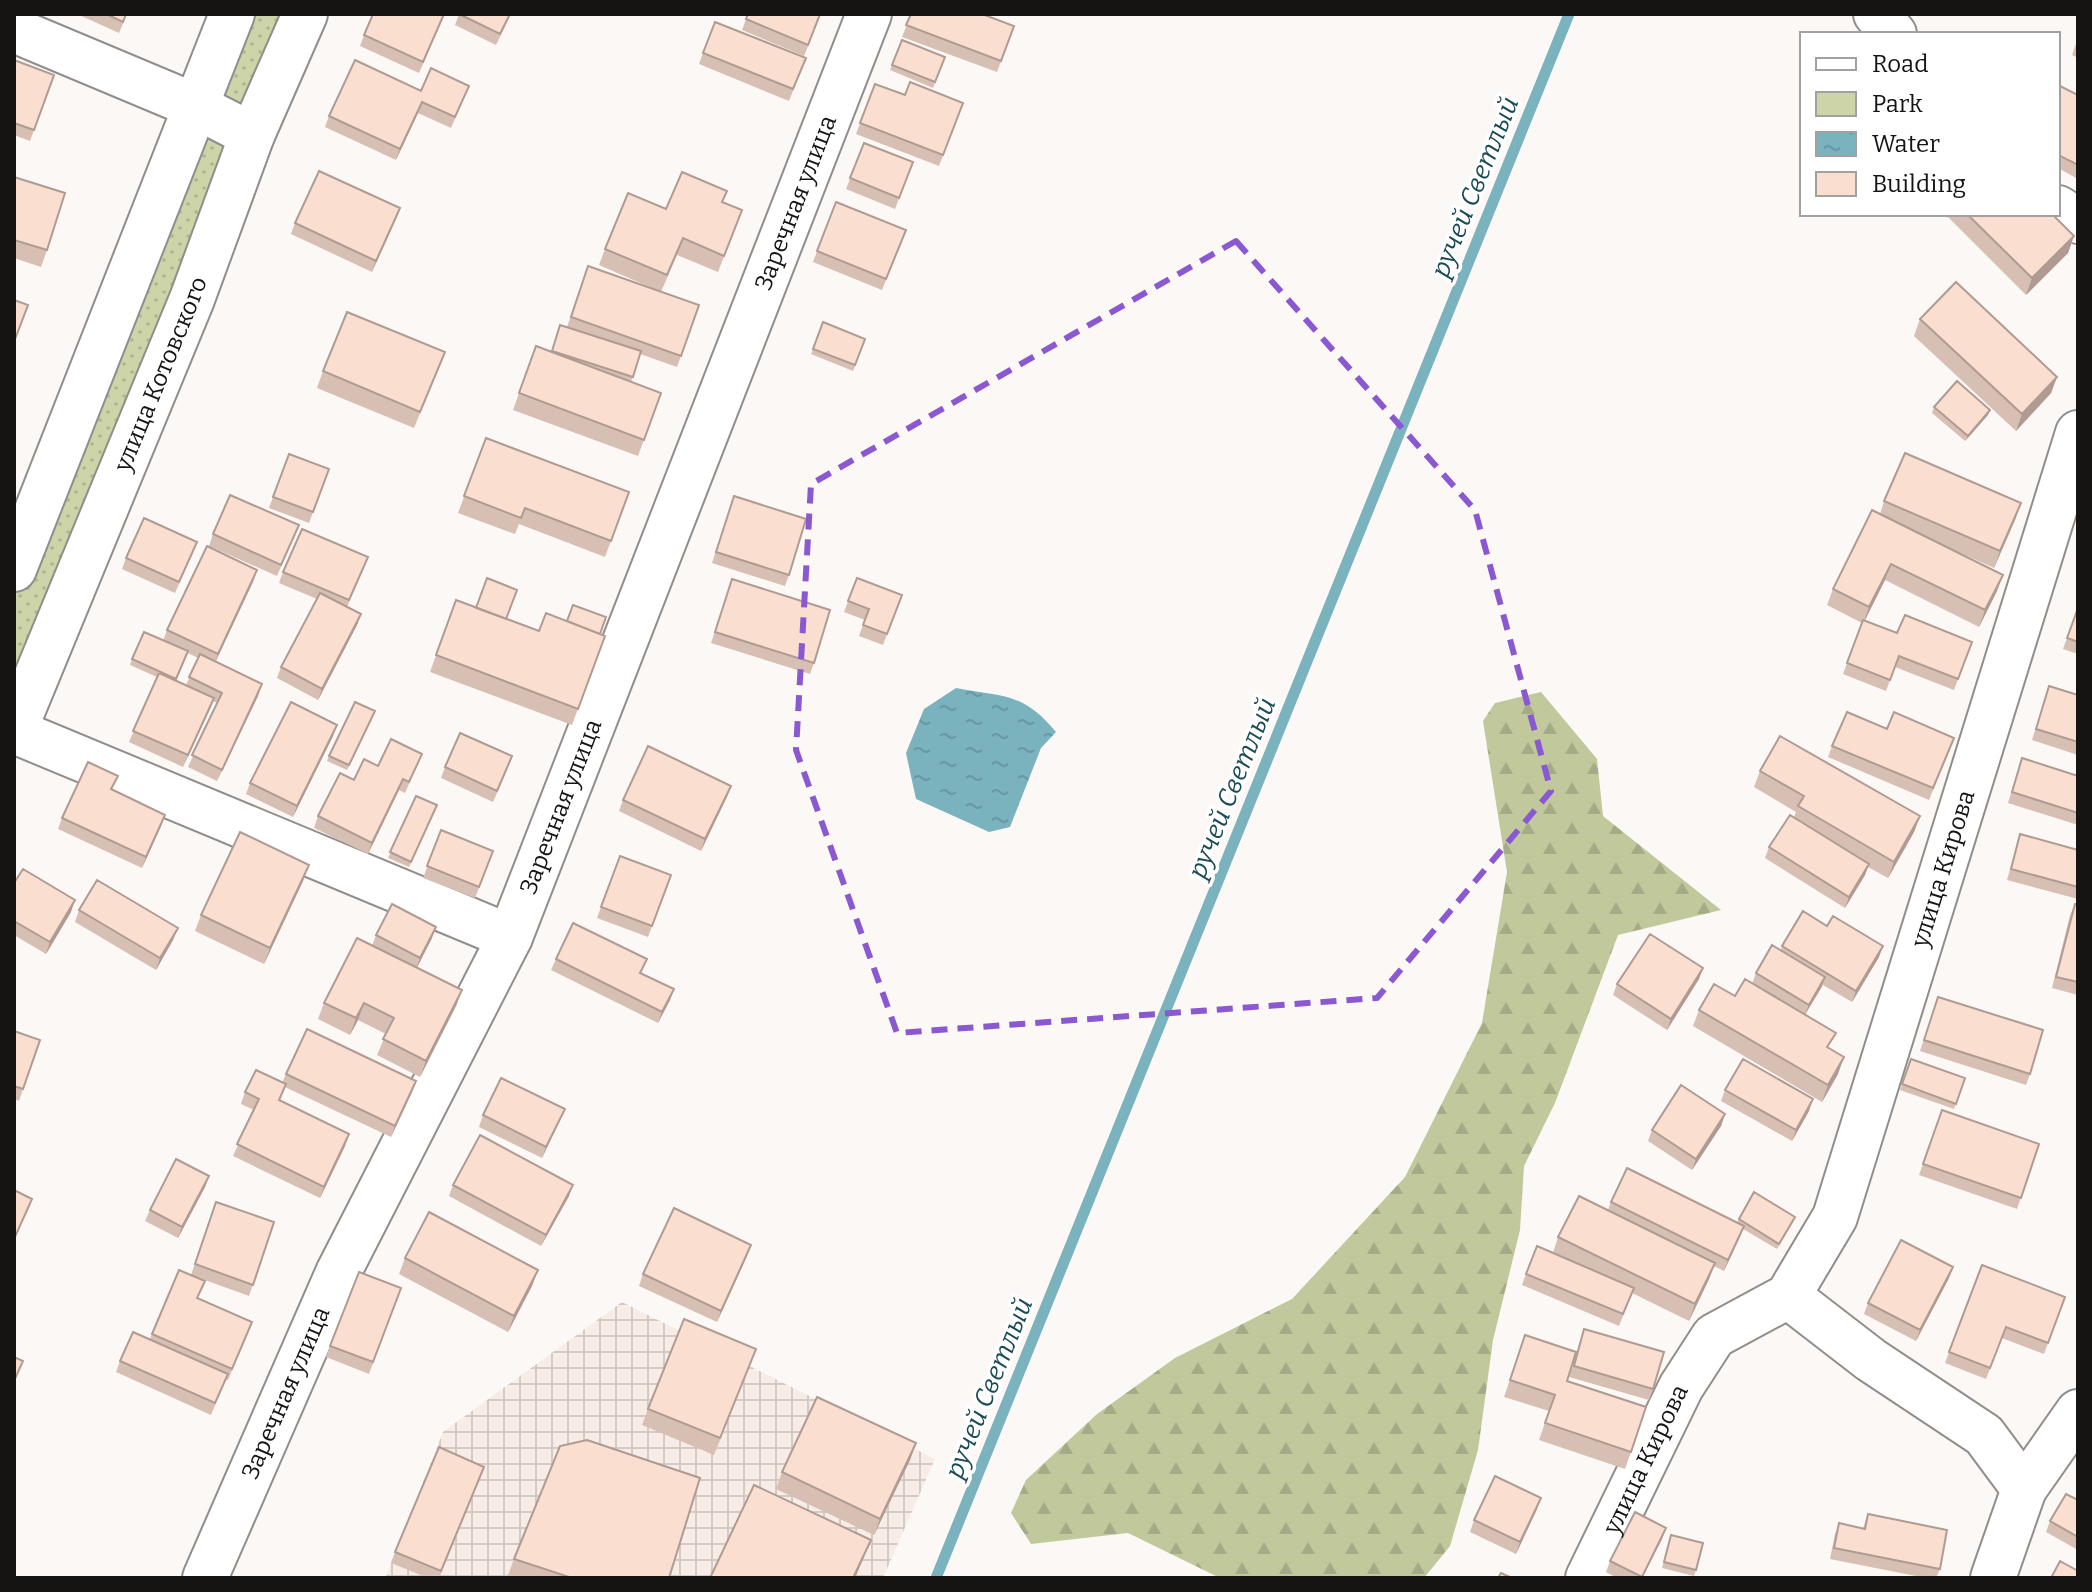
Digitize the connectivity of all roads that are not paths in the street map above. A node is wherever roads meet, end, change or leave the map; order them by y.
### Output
1 (232, 14) edge
2 (305, 14) edge
3 (869, 14) edge
4 (1876, 14) edge
5 (14, 30) edge
6 (1892, 32) edge
7 (193, 105) junction
8 (252, 135) junction
9 (2060, 209) edge
10 (2078, 221) edge
11 (2078, 433) edge
12 (14, 569) edge
13 (14, 731) edge
14 (510, 937) junction
15 (1788, 1296) junction
16 (2078, 1412) edge
17 (2024, 1489) junction
18 (205, 1578) edge
19 (1588, 1578) edge
20 (1993, 1578) edge

1 - 7 street
2 - 8 street, улица Котовского
3 - 14 street, Заречная улица
4 - 6 street
5 - 7 street
7 - 8 street
7 - 12 street
8 - 13 street, улица Котовского
9 - 10 street
11 - 15 street, улица Кирова
13 - 14 street
14 - 18 street, Заречная улица
15 - 17 street
15 - 19 street, улица Кирова
16 - 17 street
17 - 20 street

